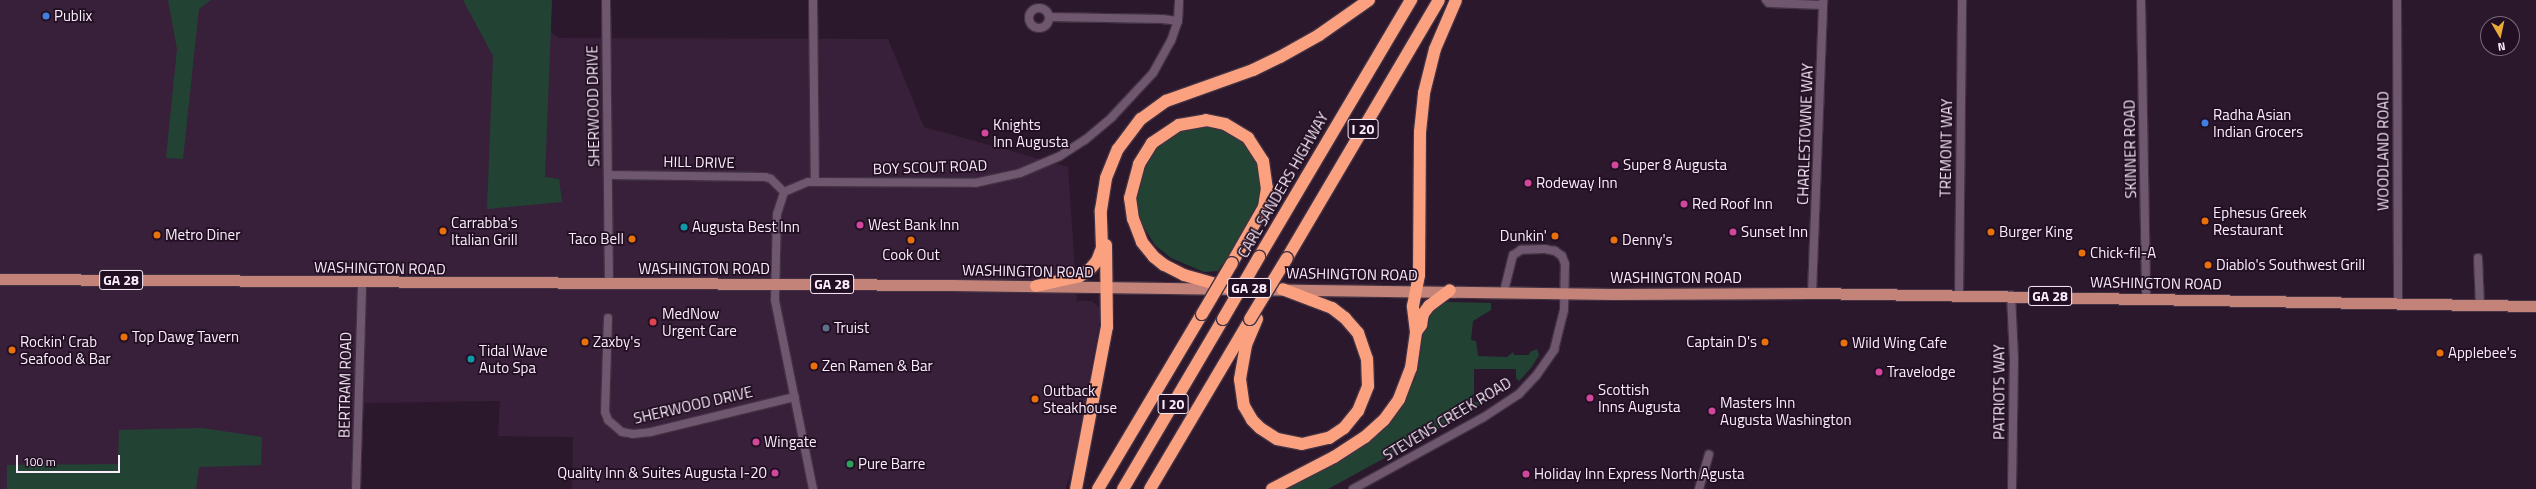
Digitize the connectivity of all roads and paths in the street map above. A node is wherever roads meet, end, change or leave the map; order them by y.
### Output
1 (606, 0) edge
2 (813, 0) edge
3 (1179, 0) edge
4 (1369, 0) edge
5 (1411, 0) edge
6 (1439, 0) edge
7 (1456, 0) edge
8 (1766, 0) edge
9 (1962, 0) edge
10 (2141, 0) edge
11 (2397, 0) edge
12 (1823, 3) edge
13 (1049, 17) dead end
14 (1178, 21) junction
15 (608, 175) junction
16 (1106, 178) junction
17 (815, 182) junction
18 (784, 192) junction
19 (2478, 258) dead end
20 (0, 280) edge
21 (362, 282) junction
22 (609, 284) junction
23 (774, 284) junction
24 (1036, 286) junction
25 (1107, 287) junction
26 (1230, 288) junction
27 (1282, 289) junction
28 (1416, 290) junction
29 (1450, 290) junction
30 (1504, 292) junction
31 (1564, 293) junction
32 (1812, 293) junction
33 (2011, 295) junction
34 (1959, 296) junction
35 (2146, 298) junction
36 (2398, 302) junction
37 (2480, 305) junction
38 (2536, 306) edge
39 (608, 318) dead end
40 (1254, 319) junction
41 (1416, 332) junction
42 (794, 397) junction
43 (1709, 454) dead end
44 (356, 489) edge
45 (812, 489) edge
46 (1076, 489) edge
47 (1098, 489) edge
48 (1123, 489) edge
49 (1150, 489) edge
50 (1272, 489) edge
51 (1352, 489) edge
52 (1699, 489) edge
53 (2012, 489) edge

1 - 15 street, SHERWOOD DRIVE
2 - 17 street
3 - 14 street, BOY SCOUT ROAD
4 - 16 highway
5 - 48 highway, CARL SANDERS HIGHWAY / I 20, bridge
6 - 40 highway, I 20, bridge
7 - 28 highway
8 - 12 street
9 - 34 street, TREMONT WAY
10 - 35 street, SKINNER ROAD
11 - 36 street, WOODLAND ROAD
12 - 32 street, CHARLESTOWNE WAY
13 - 14 street
14 - 17 street, BOY SCOUT ROAD
15 - 18 street, HILL DRIVE
15 - 22 street, SHERWOOD DRIVE
16 - 24 highway
16 - 25 highway
17 - 18 street, BOY SCOUT ROAD
18 - 23 street
19 - 37 street
20 - 21 main road, WASHINGTON ROAD / GA 28
21 - 22 main road, WASHINGTON ROAD / GA 28
21 - 44 street, BERTRAM ROAD
22 - 23 main road, WASHINGTON ROAD / GA 28
23 - 24 main road, WASHINGTON ROAD / GA 28
23 - 42 street
24 - 25 main road, WASHINGTON ROAD / GA 28
25 - 26 main road, WASHINGTON ROAD / GA 28
25 - 46 highway
26 - 27 main road, WASHINGTON ROAD / GA 28
26 - 47 highway, bridge
27 - 28 main road, WASHINGTON ROAD / GA 28
27 - 40 highway
28 - 29 main road, WASHINGTON ROAD / GA 28
28 - 41 highway
29 - 30 main road, WASHINGTON ROAD / GA 28
29 - 41 highway
30 - 31 main road, WASHINGTON ROAD / GA 28
30 - 31 street, STEVENS CREEK ROAD
31 - 32 main road, WASHINGTON ROAD / GA 28
31 - 51 street, STEVENS CREEK ROAD
32 - 34 main road, WASHINGTON ROAD / GA 28
33 - 34 main road, WASHINGTON ROAD / GA 28
33 - 35 main road, WASHINGTON ROAD / GA 28
33 - 53 street, PATRIOTS WAY
35 - 36 main road, WASHINGTON ROAD / GA 28
36 - 37 main road, WASHINGTON ROAD / GA 28
37 - 38 main road, WASHINGTON ROAD / GA 28
39 - 42 street, SHERWOOD DRIVE
40 - 49 highway, I 20
41 - 50 highway
42 - 45 street
43 - 52 street

